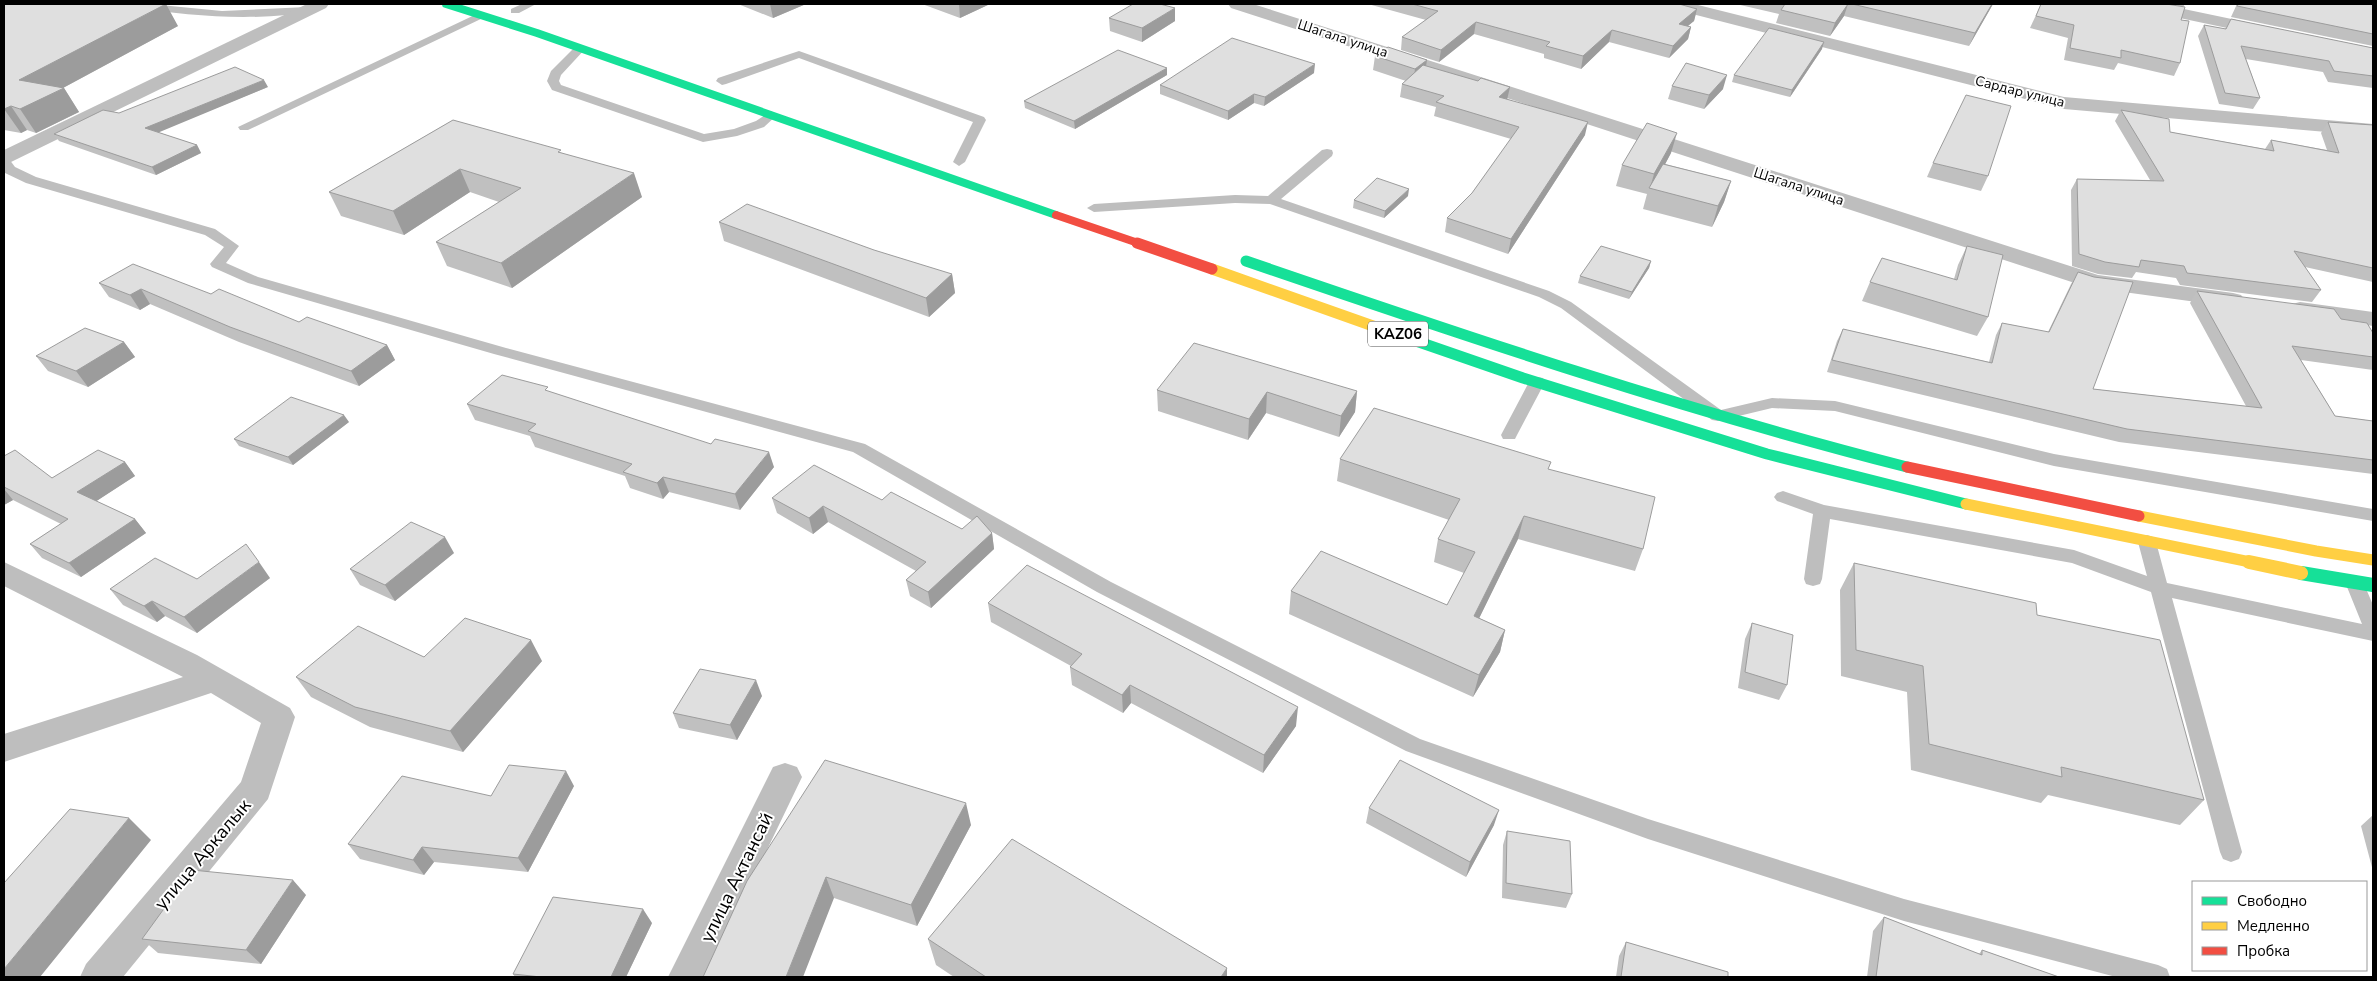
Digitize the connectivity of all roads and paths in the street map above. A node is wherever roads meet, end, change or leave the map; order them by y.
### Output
1 (132, 4) edge
2 (446, 4) edge
3 (531, 4) edge
4 (1237, 4) edge
5 (1675, 4) edge
6 (2137, 4) edge
7 (314, 7) edge
8 (511, 10) joint
9 (481, 15) junction
10 (532, 16) dead end
11 (2282, 34) edge
12 (580, 48) junction
13 (717, 79) joint
14 (740, 87) dead end
15 (771, 115) junction
16 (244, 127) dead end
17 (2373, 130) edge
18 (1327, 153) dead end
19 (4, 160) edge
20 (959, 162) dead end
21 (1270, 200) junction
22 (1089, 207) joint
23 (1122, 218) dead end
24 (1234, 257) dead end
25 (2248, 302) edge
26 (2277, 306) edge
27 (2373, 319) edge
28 (1537, 382) junction
29 (1718, 416) junction
30 (1509, 435) dead end
31 (1783, 498) dead end
32 (1822, 511) junction
33 (2373, 515) edge
34 (2147, 542) junction
35 (2373, 560) edge
36 (4, 573) edge
37 (1812, 579) dead end
38 (2354, 582) junction
39 (2373, 585) edge
40 (2160, 588) junction
41 (2373, 627) edge
42 (2373, 634) edge
43 (212, 680) junction
44 (4, 748) edge
45 (785, 777) dead end
46 (2231, 852) dead end
47 (99, 977) edge
48 (687, 977) edge
49 (2158, 977) edge

1 - 7 lane
2 - 9 highway, KАZ06
3 - 8 lane
4 - 25 street, Шагала улица
5 - 17 street, Сардар улица
6 - 11 street
7 - 19 street
8 - 10 highway
9 - 12 highway, KАZ06
9 - 16 lane
12 - 15 highway, KАZ06
12 - 15 lane
13 - 14 highway
13 - 20 lane
15 - 28 highway, KАZ06
18 - 21 lane
19 - 49 lane
21 - 22 lane
21 - 29 lane
22 - 23 highway
24 - 29 highway, KАZ06
26 - 27 street
28 - 30 lane
28 - 34 highway, KАZ06
29 - 33 lane
29 - 35 highway, KАZ06
31 - 32 lane
32 - 37 lane
32 - 40 lane
34 - 38 highway, KАZ06
34 - 40 lane
36 - 43 street
38 - 39 highway, KАZ06
38 - 41 lane
40 - 42 lane
40 - 46 lane
43 - 44 street
43 - 47 street, улица Аркалык
45 - 48 street, улица Актансай

